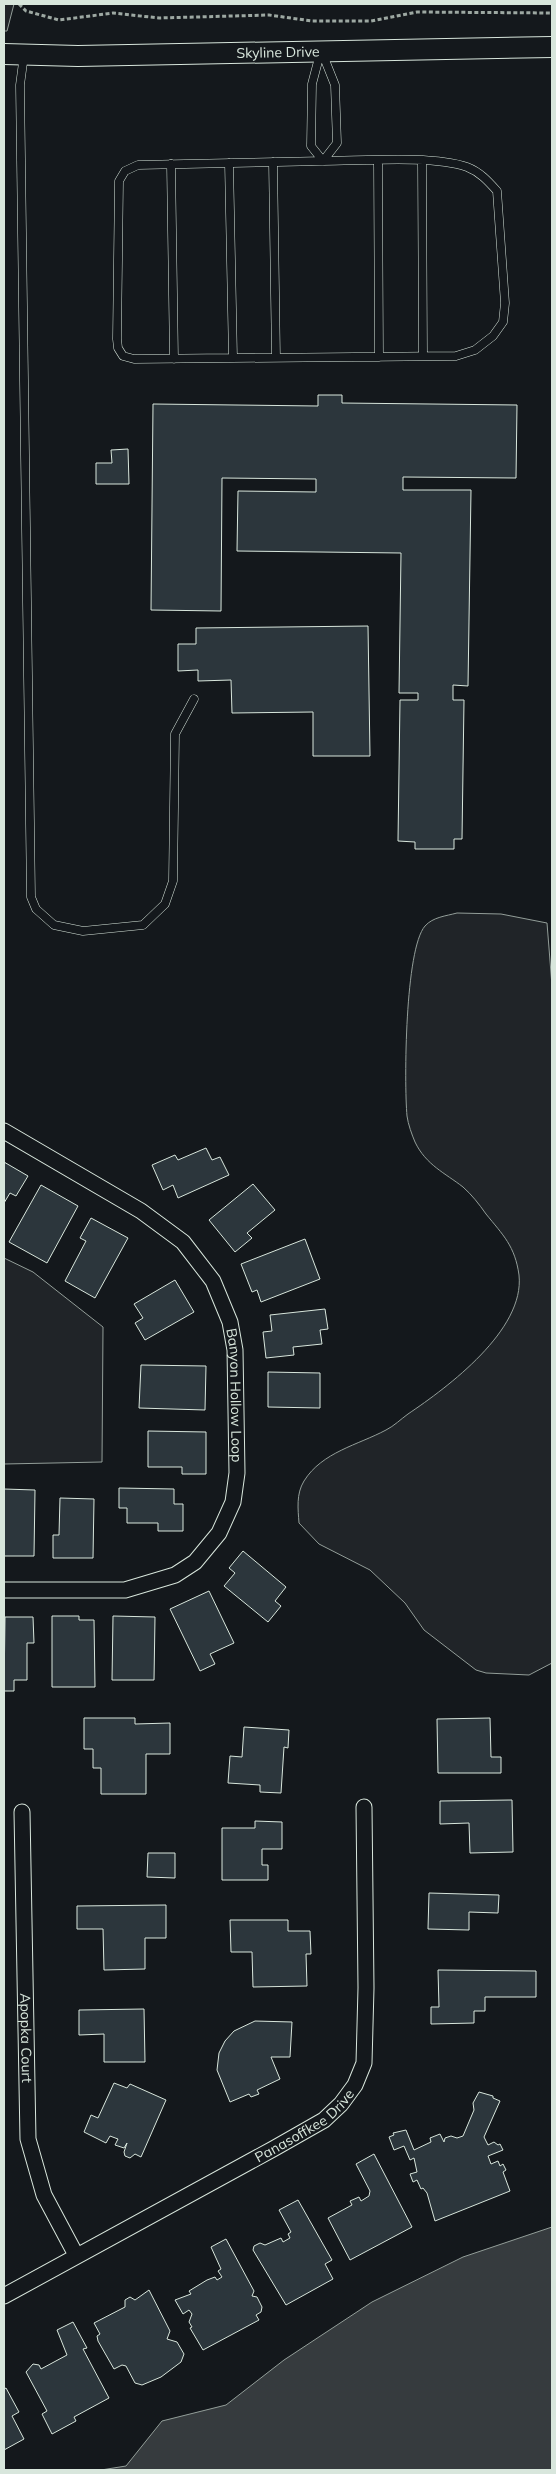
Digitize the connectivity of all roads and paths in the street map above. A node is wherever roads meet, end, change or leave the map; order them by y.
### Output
1 (19, 4) edge
2 (552, 13) edge
3 (552, 46) edge
4 (321, 50) junction
5 (4, 54) edge
6 (24, 55) junction
7 (323, 161) junction
8 (378, 161) junction
9 (422, 161) junction
10 (273, 162) junction
11 (229, 163) junction
12 (171, 164) junction
13 (423, 356) junction
14 (379, 357) junction
15 (233, 358) junction
16 (276, 358) junction
17 (174, 359) junction
18 (194, 699) dead end
19 (4, 1131) edge
20 (4, 1590) edge
21 (364, 1807) dead end
22 (22, 1812) dead end
23 (76, 2255) junction
24 (4, 2296) edge

1 - 2 path
3 - 4 street, Skyline Drive
4 - 6 street, Skyline Drive
4 - 7 lane
4 - 7 lane
5 - 6 street, Skyline Drive
6 - 18 lane
7 - 8 lane
7 - 10 lane
8 - 9 lane
8 - 14 lane
9 - 13 lane
9 - 13 lane
10 - 11 lane
10 - 16 lane
11 - 12 lane
11 - 15 lane
12 - 17 lane
12 - 17 lane
13 - 14 lane
14 - 16 lane
15 - 16 lane
15 - 17 lane
19 - 20 street, Banyon Hollow Loop
21 - 23 street, Panasoffkee Drive
22 - 23 street, Apopka Court
23 - 24 street, Panasoffkee Drive

